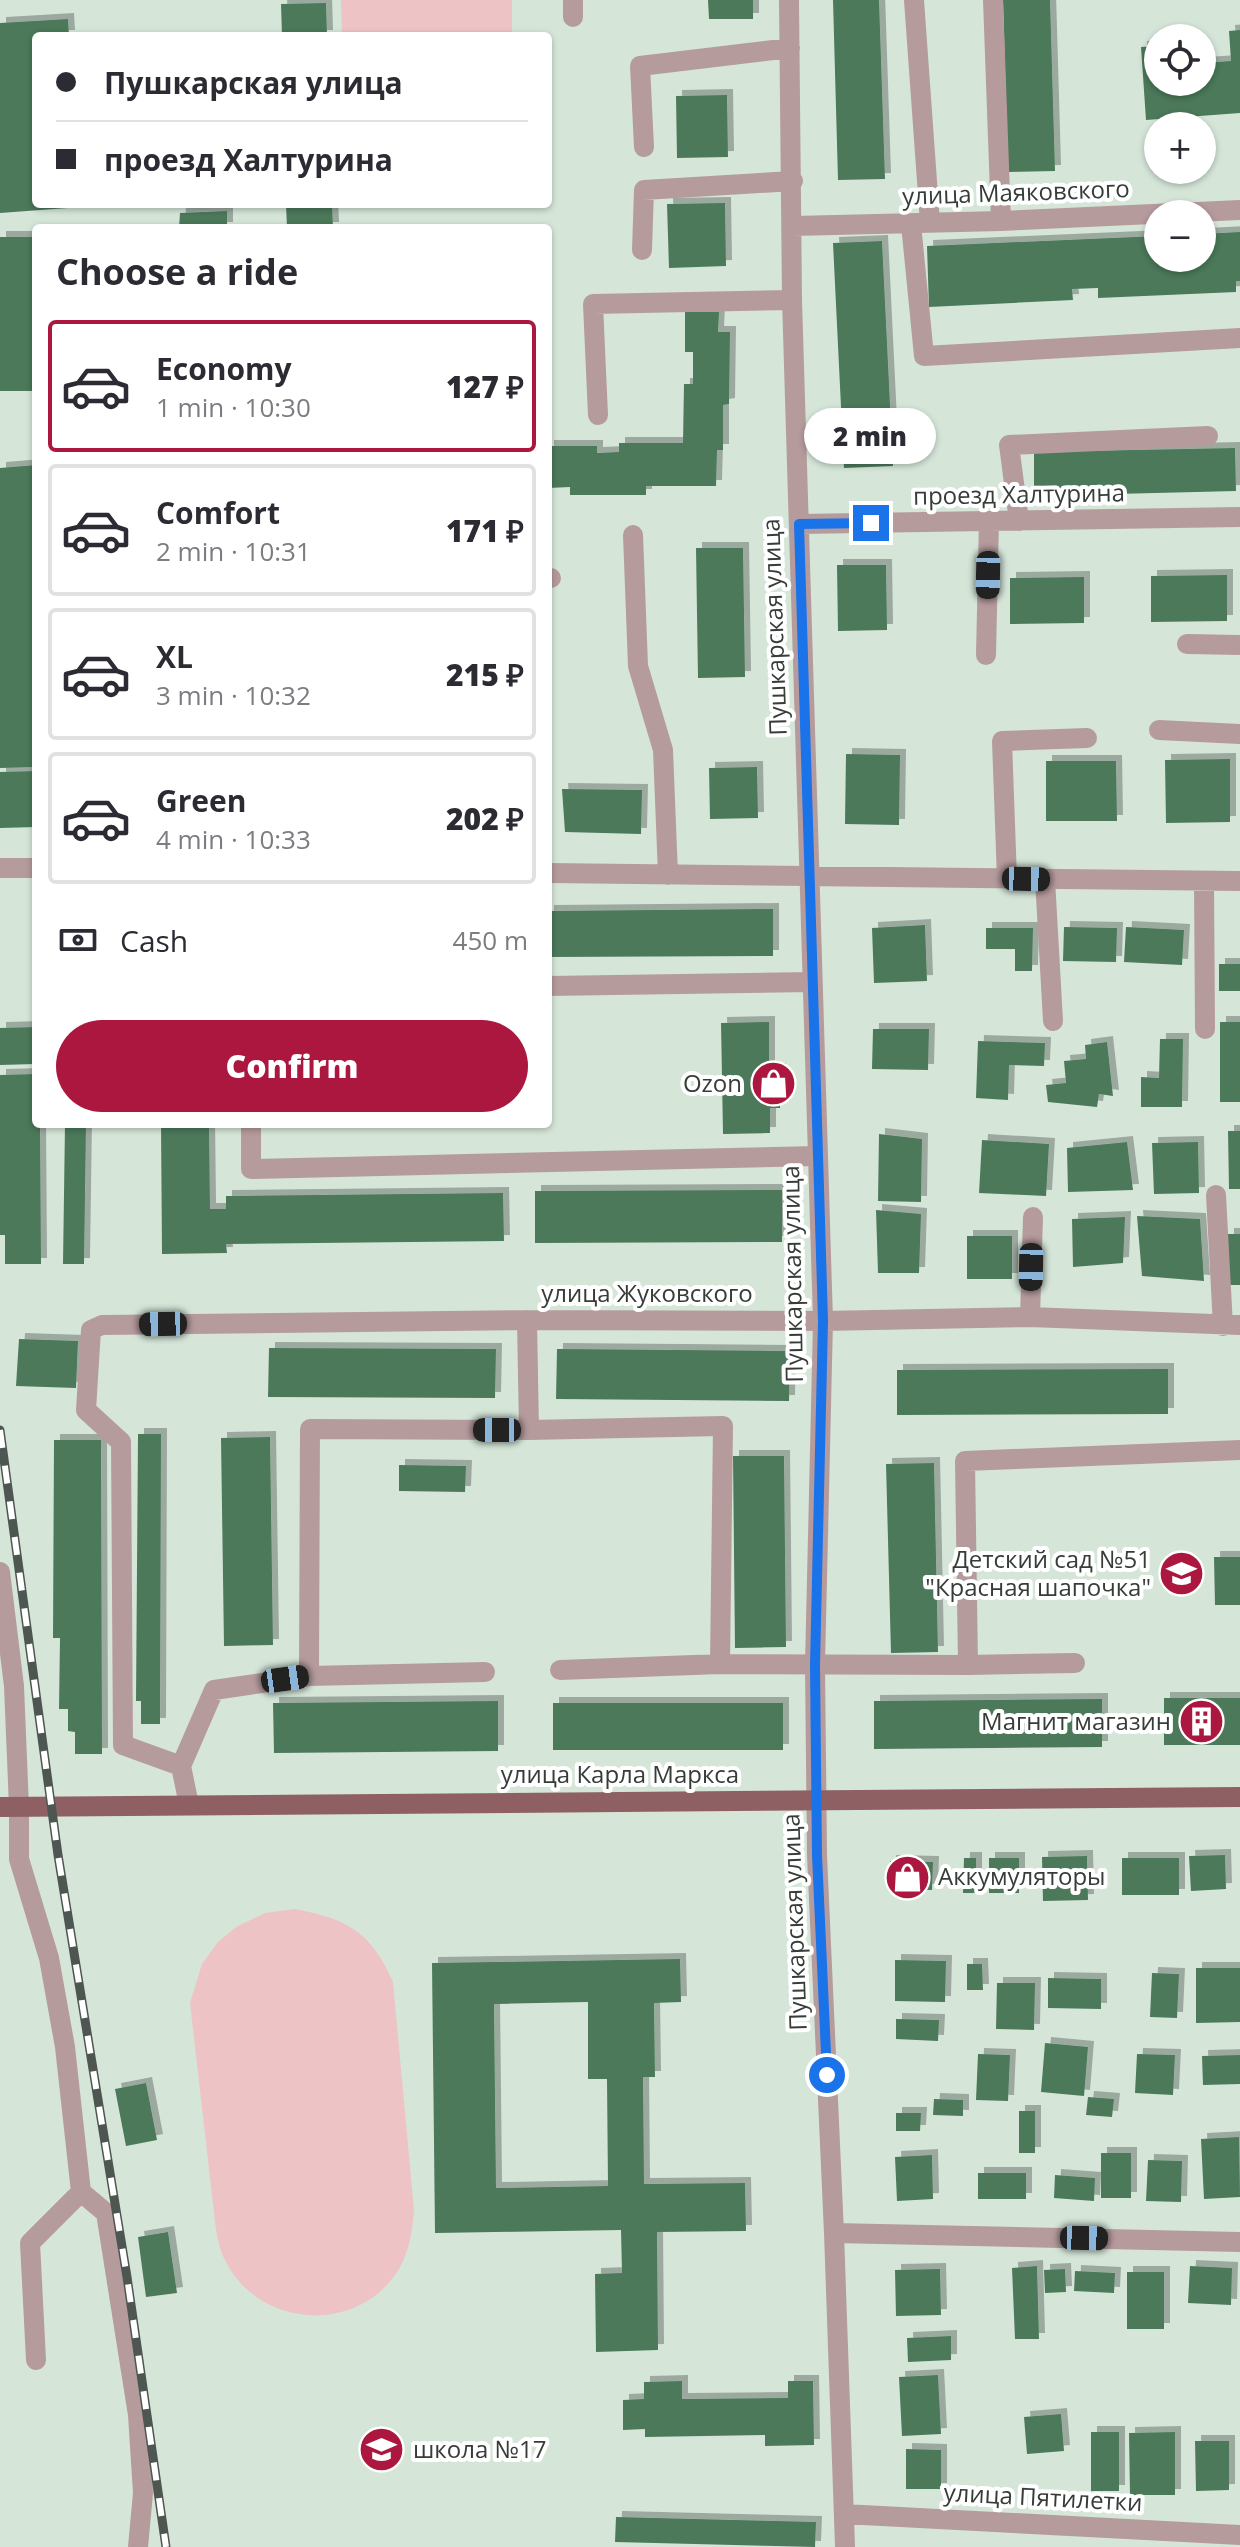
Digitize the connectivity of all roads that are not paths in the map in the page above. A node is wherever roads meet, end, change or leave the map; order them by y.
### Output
1 (789, 0) edge
2 (914, 0) edge
3 (993, 0) edge
4 (790, 48) junction
5 (644, 147) dead end
6 (793, 181) junction
7 (1240, 210) edge
8 (1001, 221) junction
9 (920, 223) junction
10 (793, 226) junction
11 (642, 250) dead end
12 (792, 300) junction
13 (1240, 338) edge
14 (598, 415) dead end
15 (1208, 436) dead end
16 (1240, 517) edge
17 (989, 521) junction
18 (1019, 521) junction
19 (799, 524) junction
20 (633, 535) dead end
21 (1187, 644) dead end
22 (1240, 645) edge
23 (986, 655) dead end
24 (1159, 730) dead end
25 (1240, 734) edge
26 (1087, 738) dead end
27 (0, 868) edge
28 (32, 868) edge
29 (552, 873) edge
30 (809, 874) junction
31 (668, 875) junction
32 (1007, 879) junction
33 (1045, 879) junction
34 (1204, 881) junction
35 (1240, 881) edge
36 (812, 982) junction
37 (552, 986) edge
38 (1053, 1021) dead end
39 (1205, 1029) dead end
40 (251, 1128) edge
41 (817, 1156) junction
42 (1216, 1195) dead end
43 (1033, 1217) dead end
44 (1030, 1317) junction
45 (527, 1320) junction
46 (823, 1321) junction
47 (1232, 1326) edge
48 (529, 1430) junction
49 (1240, 1450) edge
50 (0, 1572) edge
51 (1075, 1663) dead end
52 (720, 1664) junction
53 (815, 1665) junction
54 (968, 1665) junction
55 (560, 1670) dead end
56 (485, 1672) dead end
57 (309, 1676) junction
58 (181, 1766) junction
59 (1240, 1797) edge
60 (817, 1800) junction
61 (189, 1805) junction
62 (10, 1807) edge
63 (81, 2192) junction
64 (834, 2233) junction
65 (1240, 2242) edge
66 (36, 2360) dead end
67 (844, 2514) junction
68 (1240, 2535) edge
69 (138, 2547) edge
70 (845, 2547) edge

1 - 4 street, Пушкарская улица
2 - 9 street
3 - 8 street
4 - 5 street
4 - 6 street, Пушкарская улица
6 - 10 street, Пушкарская улица
6 - 11 street
7 - 8 street, улица Маяковского
8 - 9 street, улица Маяковского
9 - 10 street, улица Маяковского
9 - 13 street
10 - 12 street, Пушкарская улица
12 - 14 street
12 - 19 street, Пушкарская улица
15 - 18 street
16 - 18 street, проезд Халтурина
17 - 18 street, проезд Халтурина
17 - 19 street, проезд Халтурина
17 - 23 street
19 - 30 street, Пушкарская улица
20 - 31 street
21 - 22 street
24 - 25 street
26 - 32 street
27 - 28 street
29 - 31 street
30 - 31 street
30 - 32 street
30 - 36 street, Пушкарская улица
32 - 33 street
33 - 34 street
33 - 38 street
34 - 35 street
34 - 39 street
36 - 37 street
36 - 41 street, Пушкарская улица
40 - 41 street
41 - 46 street, Пушкарская улица
42 - 47 street
43 - 44 street
44 - 46 street, улица Жуковского
44 - 47 street, улица Жуковского
45 - 46 street, улица Жуковского
45 - 48 street
45 - 58 street, улица Жуковского
46 - 53 street, Пушкарская улица
48 - 52 street
48 - 57 street
49 - 54 street
50 - 62 street
51 - 54 street
52 - 53 street
52 - 55 street
53 - 54 street
53 - 60 street, Пушкарская улица
56 - 57 street
57 - 58 street
58 - 61 street
59 - 60 main road, улица Карла Маркса
60 - 61 main road, улица Карла Маркса
60 - 64 street, Пушкарская улица
61 - 62 main road, улица Карла Маркса
62 - 63 street
63 - 66 street
63 - 69 street
64 - 65 street
64 - 67 street, Пушкарская улица
67 - 68 street, улица Пятилетки
67 - 70 street, Пушкарская улица

